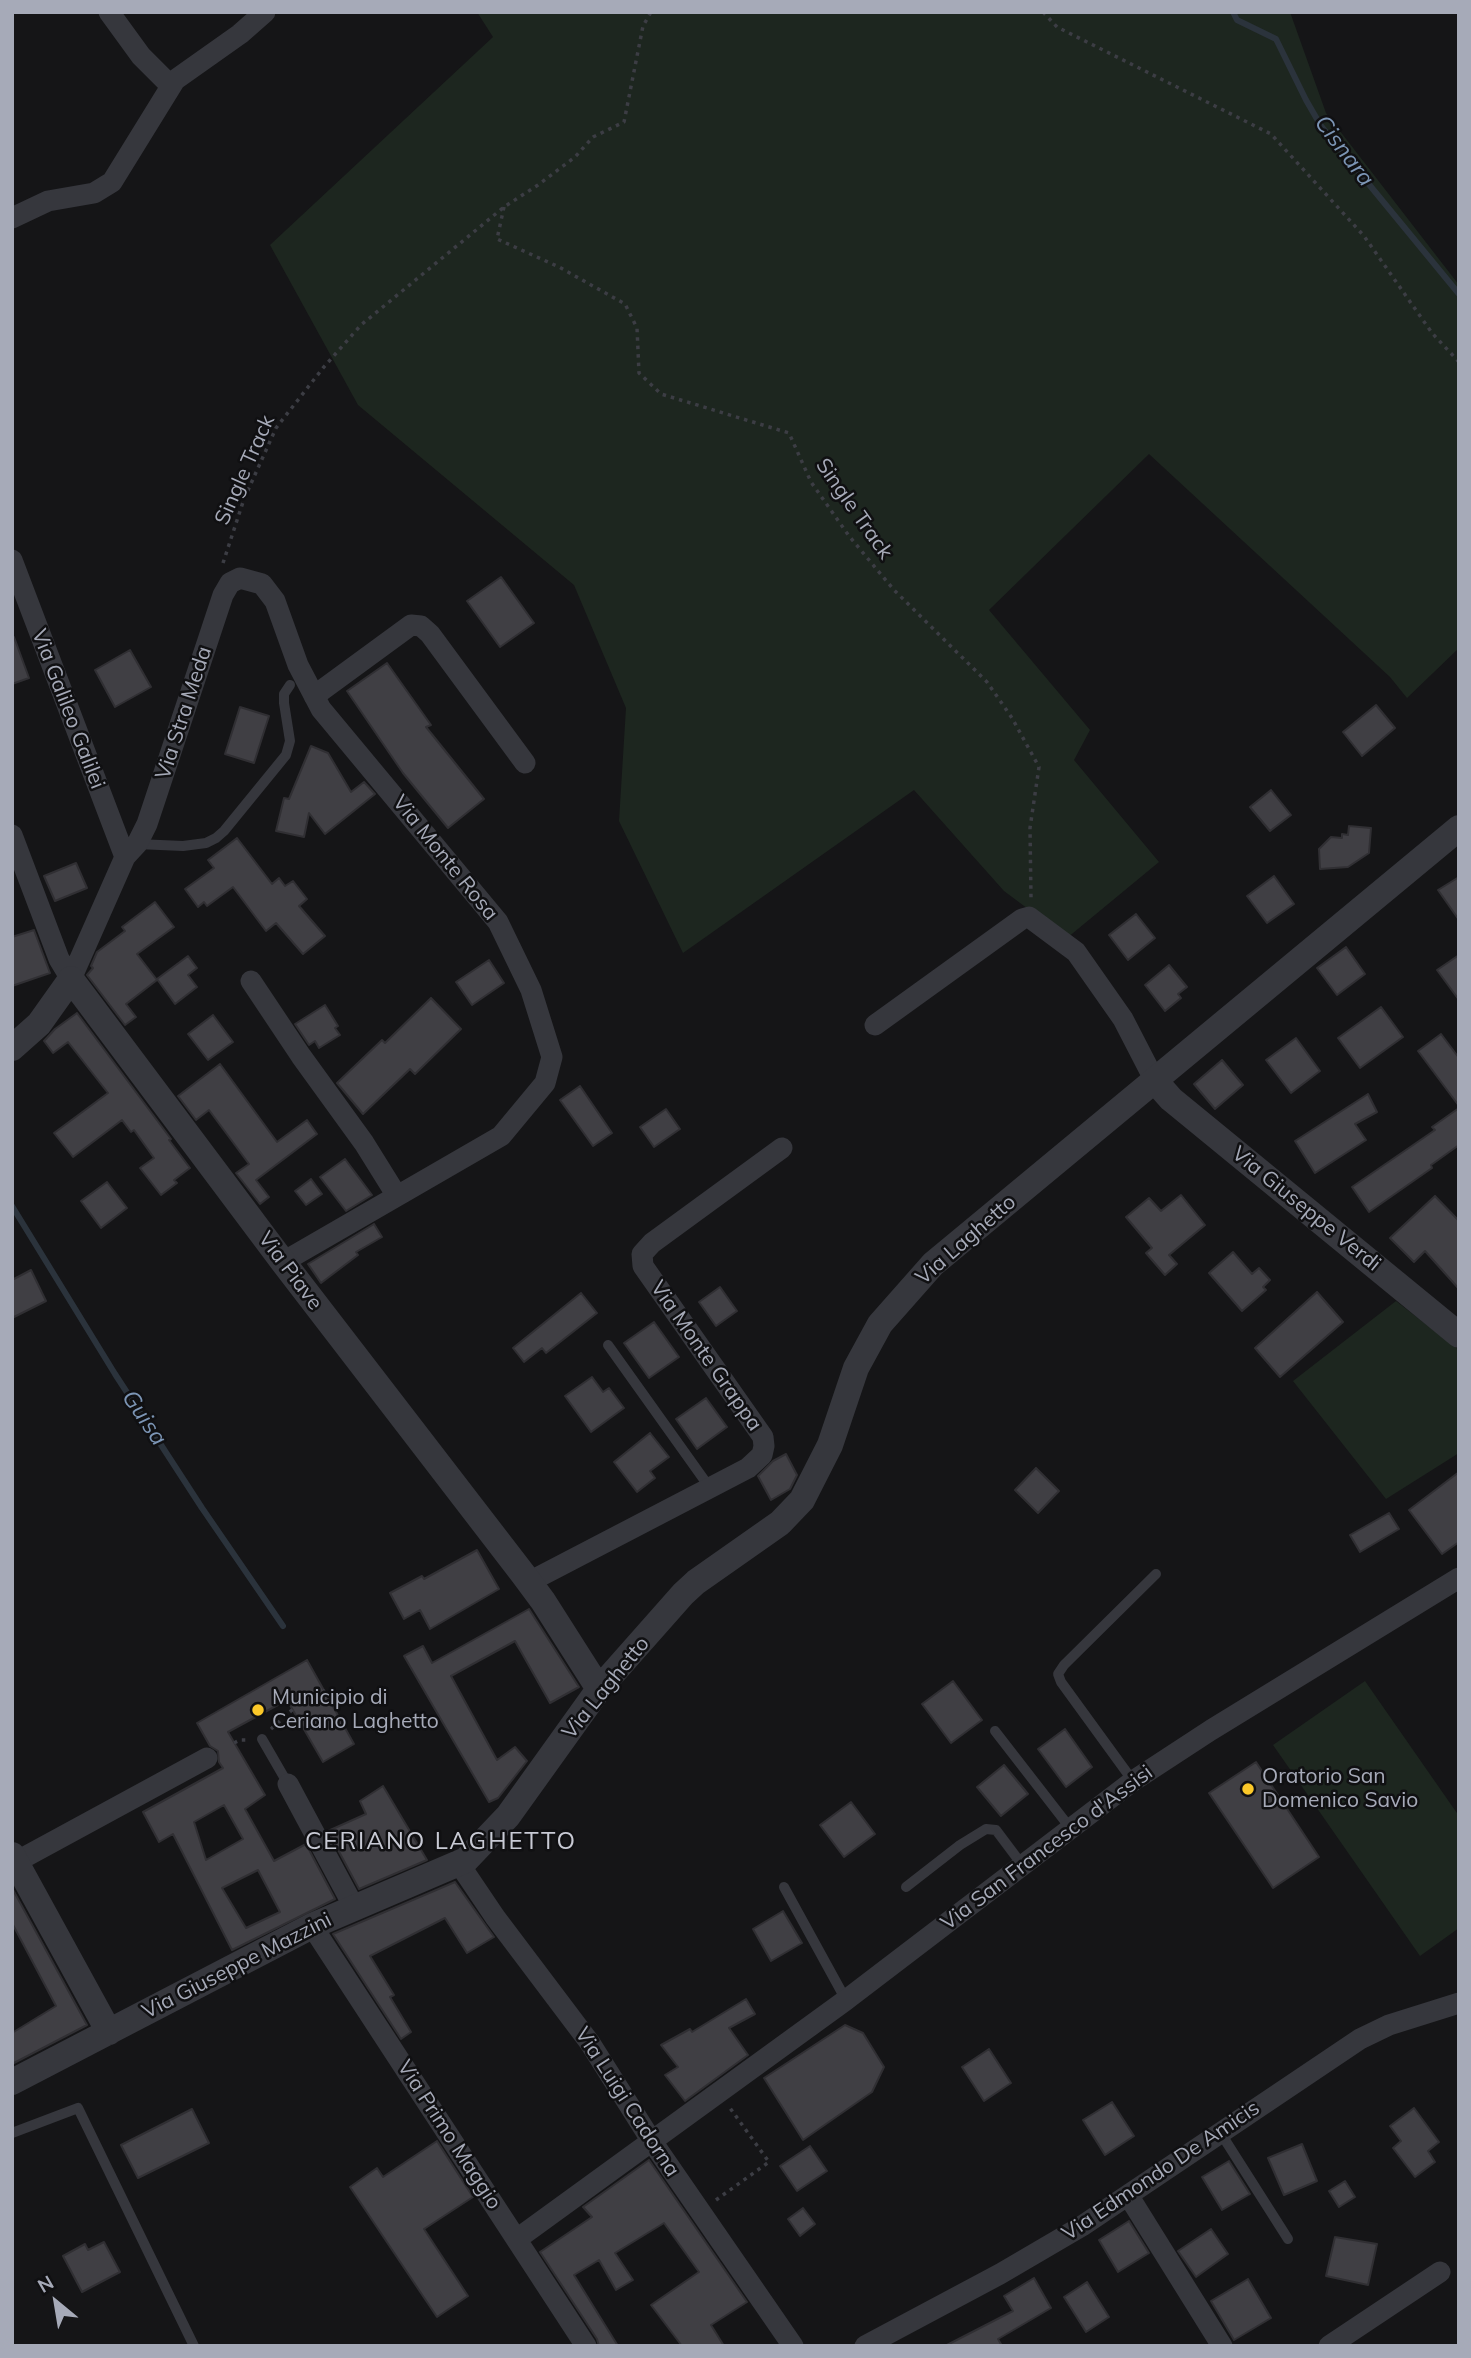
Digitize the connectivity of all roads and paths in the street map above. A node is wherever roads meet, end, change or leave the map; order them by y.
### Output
1 (109, 12) edge
2 (265, 12) edge
3 (651, 12) edge
4 (1043, 12) edge
5 (171, 86) junction
6 (504, 207) junction
7 (12, 218) edge
8 (1459, 362) edge
9 (12, 560) edge
10 (230, 583) junction
11 (290, 685) dead end
12 (314, 696) junction
13 (525, 763) dead end
14 (1459, 828) edge
15 (12, 835) edge
16 (131, 850) junction
17 (1029, 918) junction
18 (71, 979) junction
19 (251, 981) dead end
20 (875, 1025) dead end
21 (12, 1048) edge
22 (1155, 1081) junction
23 (782, 1148) dead end
24 (397, 1196) junction
25 (283, 1262) junction
26 (1459, 1335) edge
27 (608, 1345) dead end
28 (710, 1488) junction
29 (1156, 1574) dead end
30 (1459, 1578) edge
31 (529, 1582) junction
32 (599, 1689) junction
33 (995, 1731) dead end
34 (262, 1739) dead end
35 (207, 1758) dead end
36 (1133, 1781) junction
37 (288, 1784) joint
38 (1071, 1829) junction
39 (466, 1860) junction
40 (14, 1861) edge
41 (1023, 1866) junction
42 (784, 1886) dead end
43 (906, 1886) dead end
44 (354, 1907) junction
45 (312, 1926) junction
46 (846, 2000) junction
47 (1459, 2003) edge
48 (109, 2032) junction
49 (12, 2082) edge
50 (719, 2092) junction
51 (1220, 2132) junction
52 (12, 2133) edge
53 (651, 2140) junction
54 (1128, 2195) junction
55 (700, 2212) junction
56 (517, 2239) junction
57 (1288, 2239) dead end
58 (1440, 2272) dead end
59 (194, 2346) edge
60 (586, 2346) edge
61 (793, 2346) edge
62 (865, 2346) edge
63 (1222, 2346) edge
64 (1329, 2346) edge

1 - 5 street
2 - 5 street
3 - 6 path, Single Track
4 - 8 path
5 - 7 street
6 - 10 path, Single Track
6 - 17 path, Single Track
9 - 16 street, Via Galileo Galilei
10 - 12 street, Via Monte Rosa
10 - 16 street, Via Stra Meda
11 - 16 lane
12 - 13 street
12 - 24 street, Via Monte Rosa
14 - 22 street, Via Laghetto
15 - 18 street, Via Piave
16 - 18 street, Via Stra Meda
17 - 20 street
17 - 22 street
18 - 21 street, Via Stra Meda
18 - 25 street, Via Piave
19 - 24 street
22 - 26 street, Via Giuseppe Verdi
22 - 32 street, Via Laghetto
23 - 28 street, Via Monte Grappa
24 - 25 street, Via Monte Rosa
25 - 31 street, Via Piave
27 - 28 lane
28 - 31 street, Via Monte Grappa
29 - 36 lane
30 - 36 street, Via San Francesco d'Assisi
31 - 32 street, Via Piave
32 - 39 street, Via Laghetto
33 - 38 lane
34 - 37 lane
35 - 40 street
36 - 38 street, Via San Francesco d'Assisi
37 - 44 street
38 - 41 street, Via San Francesco d'Assisi
39 - 44 street, Via Giuseppe Mazzini
39 - 53 street, Via Luigi Cadorna
40 - 48 street
41 - 43 lane
41 - 46 street, Via San Francesco d'Assisi
42 - 46 lane
44 - 45 street, Via Giuseppe Mazzini
45 - 48 street, Via Giuseppe Mazzini
45 - 56 street, Via Primo Maggio
46 - 50 street, Via San Francesco d'Assisi
47 - 51 street, Via Edmondo De Amicis
48 - 49 street, Via Giuseppe Mazzini
50 - 53 street, Via San Francesco d'Assisi
50 - 55 path
51 - 54 street, Via Edmondo De Amicis
51 - 57 lane
52 - 59 lane
53 - 55 street, Via Luigi Cadorna
53 - 56 street, Via San Francesco d'Assisi
54 - 62 street, Via Edmondo De Amicis
54 - 63 street
55 - 61 street, Via Luigi Cadorna
56 - 60 street, Via Primo Maggio
58 - 64 street

